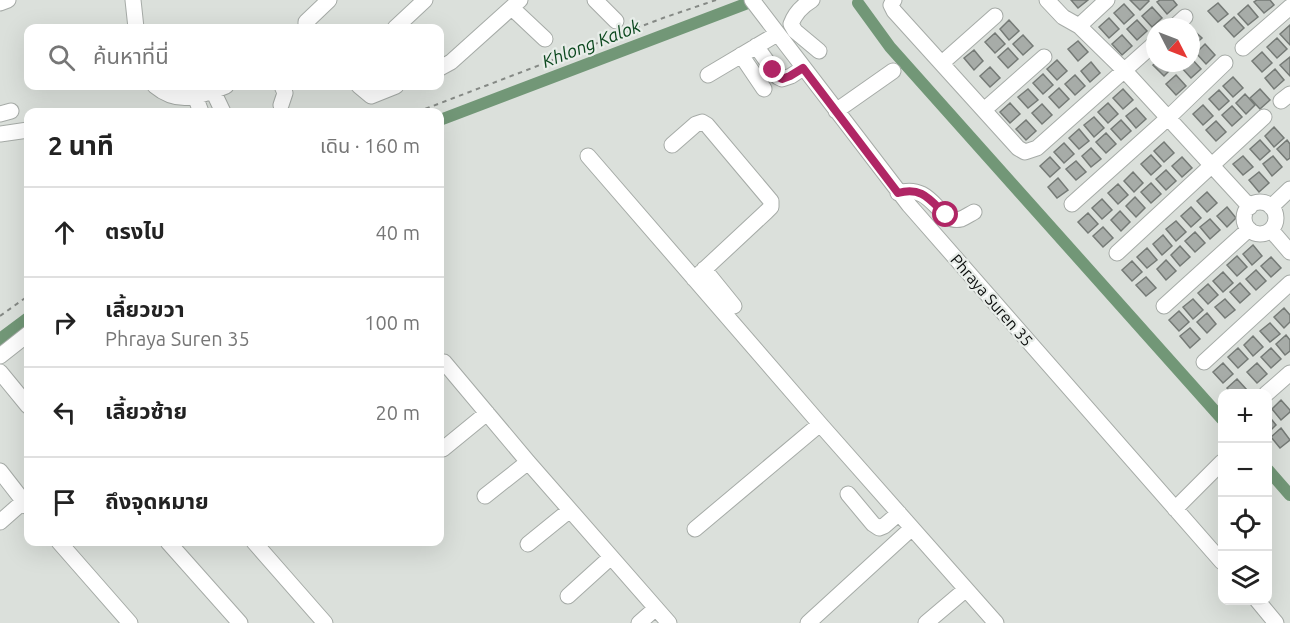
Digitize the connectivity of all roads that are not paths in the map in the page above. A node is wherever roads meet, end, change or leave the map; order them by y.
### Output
1 (8, 0) edge
2 (133, 0) edge
3 (329, 0) edge
4 (425, 0) edge
5 (596, 0) edge
6 (752, 0) edge
7 (812, 0) edge
8 (894, 0) edge
9 (1047, 0) edge
10 (1107, 0) edge
11 (1285, 0) edge
12 (0, 3) edge
13 (516, 4) edge
14 (1290, 7) edge
15 (995, 16) dead end
16 (616, 21) dead end
17 (136, 24) edge
18 (306, 24) edge
19 (399, 24) edge
20 (1079, 26) junction
21 (785, 35) junction
22 (545, 39) dead end
23 (756, 46) junction
24 (1243, 48) dead end
25 (819, 51) dead end
26 (1146, 51) edge
27 (741, 55) junction
28 (1044, 57) dead end
29 (942, 63) junction
30 (1225, 63) dead end
31 (444, 66) edge
32 (803, 68) junction
33 (1124, 70) junction
34 (893, 71) dead end
35 (708, 75) dead end
36 (764, 89) dead end
37 (162, 90) edge
38 (214, 90) edge
39 (220, 90) edge
40 (284, 90) edge
41 (364, 90) edge
42 (386, 90) edge
43 (195, 96) junction
44 (281, 105) dead end
45 (200, 108) edge
46 (222, 108) edge
47 (984, 110) junction
48 (836, 111) junction
49 (1169, 117) junction
50 (1264, 117) dead end
51 (24, 131) edge
52 (0, 134) edge
53 (672, 145) dead end
54 (588, 156) dead end
55 (1211, 165) junction
56 (1290, 189) edge
57 (898, 193) junction
58 (1072, 204) dead end
59 (1250, 207) junction
60 (1271, 207) junction
61 (974, 212) dead end
62 (1249, 229) junction
63 (1271, 230) junction
64 (1290, 252) edge
65 (1117, 253) dead end
66 (699, 274) junction
67 (1290, 283) edge
68 (734, 306) dead end
69 (1164, 306) dead end
70 (24, 337) edge
71 (0, 356) edge
72 (1204, 362) dead end
73 (444, 364) edge
74 (0, 372) edge
75 (1290, 373) edge
76 (1271, 389) edge
77 (24, 401) edge
78 (487, 413) junction
79 (819, 424) junction
80 (444, 448) edge
81 (528, 462) junction
82 (1218, 466) edge
83 (0, 471) edge
84 (848, 494) dead end
85 (485, 496) dead end
86 (24, 501) edge
87 (24, 505) edge
88 (1176, 508) junction
89 (570, 510) junction
90 (899, 513) junction
91 (0, 522) edge
92 (912, 528) junction
93 (695, 529) dead end
94 (528, 544) dead end
95 (62, 546) edge
96 (172, 546) edge
97 (258, 546) edge
98 (611, 557) junction
99 (1218, 557) edge
100 (965, 590) junction
101 (568, 596) dead end
102 (1261, 605) edge
103 (656, 608) junction
104 (128, 622) edge
105 (240, 623) edge
106 (325, 623) edge
107 (639, 623) edge
108 (669, 623) edge
109 (808, 623) edge
110 (926, 623) edge
111 (996, 623) edge
112 (1276, 623) edge

1 - 12 street
2 - 17 street
3 - 18 street
4 - 19 street
5 - 16 street
6 - 21 street, Phraya Suren 35
7 - 21 street
8 - 29 street
9 - 20 street
10 - 20 street
11 - 14 street
13 - 22 street
13 - 31 street
14 - 24 street
15 - 29 street
20 - 33 street
21 - 23 street
21 - 25 street
21 - 32 street, Phraya Suren 35
23 - 27 street
23 - 32 street
26 - 33 street
27 - 35 street
27 - 36 street
28 - 47 street
29 - 47 street
30 - 49 street
32 - 48 street, Phraya Suren 35
33 - 47 street
33 - 49 street
34 - 48 street
37 - 43 street
38 - 43 street
39 - 46 street
40 - 44 street
41 - 42 street
43 - 45 street
48 - 57 street, Phraya Suren 35
49 - 55 street
49 - 58 street
50 - 55 street
51 - 52 street
53 - 66 street
54 - 66 street
55 - 59 street
55 - 65 street
56 - 60 street
57 - 61 street
57 - 88 street, Phraya Suren 35
59 - 60 street
59 - 62 street
60 - 63 street
62 - 63 street
62 - 69 street
63 - 64 street
66 - 68 street
66 - 79 street
67 - 72 street
70 - 71 street
73 - 78 street
74 - 77 street
75 - 76 street
78 - 80 street
78 - 81 street
79 - 90 street
79 - 93 street
81 - 85 street
81 - 89 street
82 - 88 street
83 - 86 street
84 - 90 street
87 - 91 street
88 - 99 street, Phraya Suren 35
89 - 94 street
89 - 98 street
90 - 92 street
92 - 100 street
92 - 109 street
95 - 104 street
96 - 105 street
97 - 106 street
98 - 101 street
98 - 103 street
100 - 110 street
100 - 111 street
102 - 112 street
103 - 107 street
103 - 108 street

